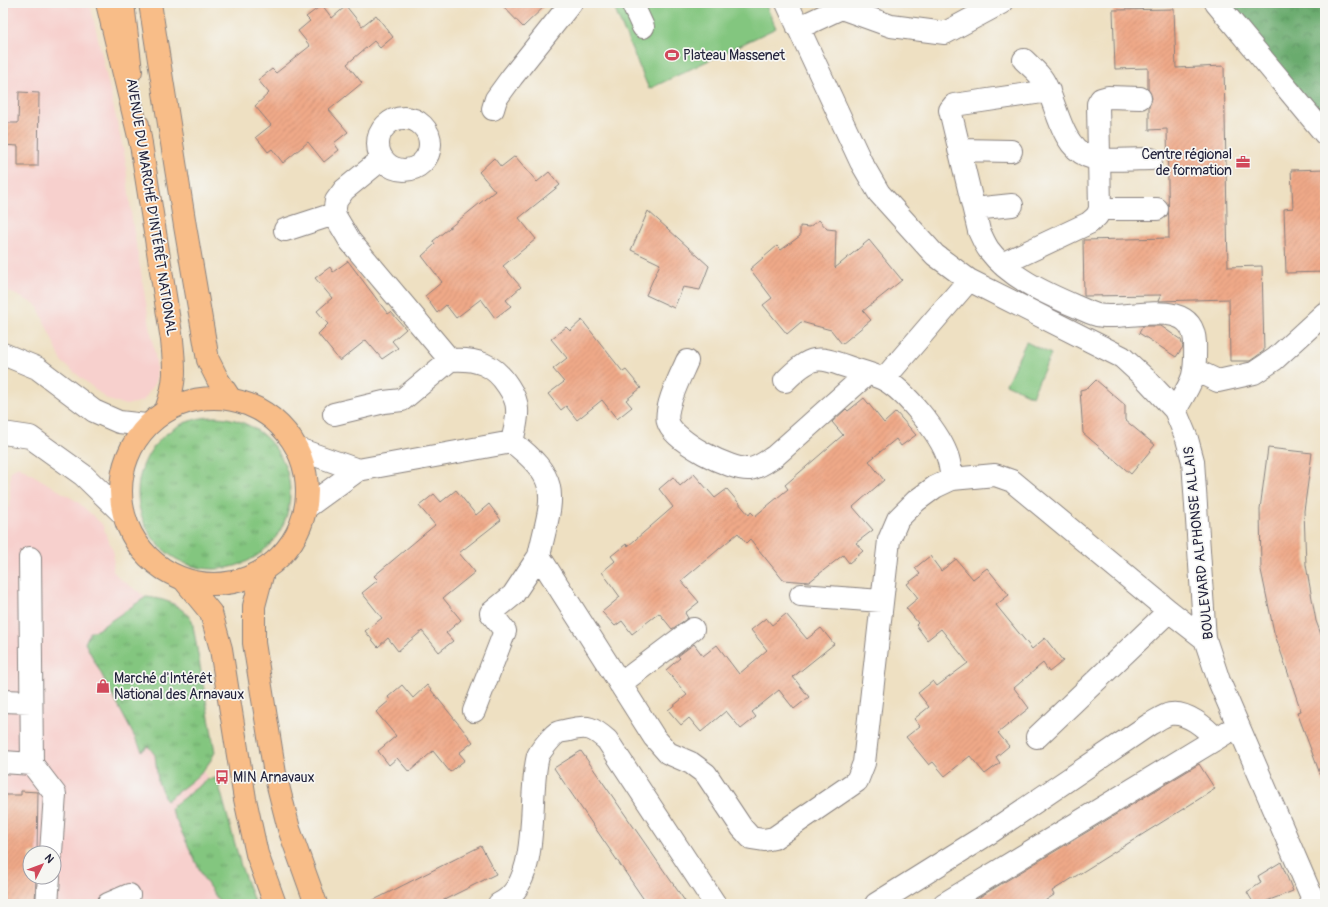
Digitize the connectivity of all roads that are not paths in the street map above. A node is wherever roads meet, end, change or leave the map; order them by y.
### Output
1 (107, 3) edge
2 (123, 3) edge
3 (150, 3) edge
4 (571, 3) edge
5 (632, 3) edge
6 (787, 3) edge
7 (1001, 3) edge
8 (1216, 3) edge
9 (643, 27) dead end
10 (798, 28) junction
11 (1024, 60) dead end
12 (1049, 91) junction
13 (1140, 98) dead end
14 (493, 109) dead end
15 (1325, 134) edge
16 (141, 145) junction
17 (959, 150) junction
18 (1011, 151) dead end
19 (382, 159) dead end
20 (1099, 159) junction
21 (1151, 159) dead end
22 (1012, 205) dead end
23 (974, 209) junction
24 (1100, 209) junction
25 (1157, 209) dead end
26 (334, 214) junction
27 (285, 230) dead end
28 (1002, 264) junction
29 (969, 280) junction
30 (1325, 313) edge
31 (3, 354) edge
32 (450, 360) junction
33 (686, 361) dead end
34 (1195, 370) junction
35 (876, 376) junction
36 (785, 381) dead end
37 (230, 398) junction
38 (166, 410) junction
39 (1175, 410) junction
40 (334, 414) dead end
41 (146, 425) junction
42 (3, 433) edge
43 (512, 442) junction
44 (298, 449) junction
45 (358, 470) junction
46 (952, 479) junction
47 (307, 507) junction
48 (122, 513) junction
49 (539, 556) junction
50 (30, 558) dead end
51 (263, 572) junction
52 (184, 580) junction
53 (801, 595) dead end
54 (881, 601) junction
55 (1169, 611) junction
56 (693, 629) dead end
57 (1205, 638) junction
58 (620, 684) junction
59 (3, 702) edge
60 (31, 702) junction
61 (474, 711) dead end
62 (1239, 726) junction
63 (1037, 738) dead end
64 (1216, 739) junction
65 (3, 762) edge
66 (32, 764) junction
67 (51, 845) edge
68 (48, 885) edge
69 (129, 895) dead end
70 (47, 904) edge
71 (108, 904) edge
72 (275, 904) edge
73 (316, 904) edge
74 (499, 904) edge
75 (715, 904) edge
76 (876, 904) edge
77 (944, 904) edge
78 (1315, 904) edge

1 - 16 main road
2 - 16 main road, AVENUE DU MARCHÉ D'INTÉRÊT NATIONAL
3 - 37 main road, AVENUE DU MARCHÉ D'INTÉRÊT NATIONAL
4 - 14 street
5 - 9 street
6 - 10 street, BOULEVARD ALPHONSE ALLAIS
7 - 10 street
8 - 15 street
10 - 29 street, BOULEVARD ALPHONSE ALLAIS
11 - 12 street
12 - 17 street
12 - 20 street
13 - 20 street
16 - 38 main road, AVENUE DU MARCHÉ D'INTÉRÊT NATIONAL
17 - 18 street
17 - 23 street
19 - 26 street
20 - 21 street
20 - 24 street
22 - 23 street
23 - 28 street
24 - 25 street
24 - 28 street
26 - 27 street
26 - 32 street
28 - 34 street
29 - 35 street
29 - 39 street, BOULEVARD ALPHONSE ALLAIS
30 - 34 street
31 - 41 street
32 - 40 street
32 - 43 street
33 - 35 street
34 - 39 street
35 - 36 street
35 - 46 street
37 - 38 main road
37 - 44 main road
38 - 41 main road
39 - 57 street, BOULEVARD ALPHONSE ALLAIS
41 - 48 main road
42 - 48 street
43 - 45 street
43 - 49 street
44 - 45 street
44 - 47 main road
45 - 47 street
46 - 54 street
46 - 55 street
47 - 51 main road
48 - 52 main road
49 - 58 street
49 - 61 street
50 - 60 street
51 - 52 main road
51 - 73 main road
52 - 72 main road
53 - 54 street
54 - 58 street
55 - 57 street
55 - 63 street
56 - 58 street
57 - 62 street, BOULEVARD ALPHONSE ALLAIS
59 - 60 street
60 - 66 street
62 - 64 street
62 - 78 street, BOULEVARD ALPHONSE ALLAIS
64 - 76 street
64 - 77 street
65 - 66 street
66 - 67 street
68 - 70 street
69 - 71 street
74 - 75 street

